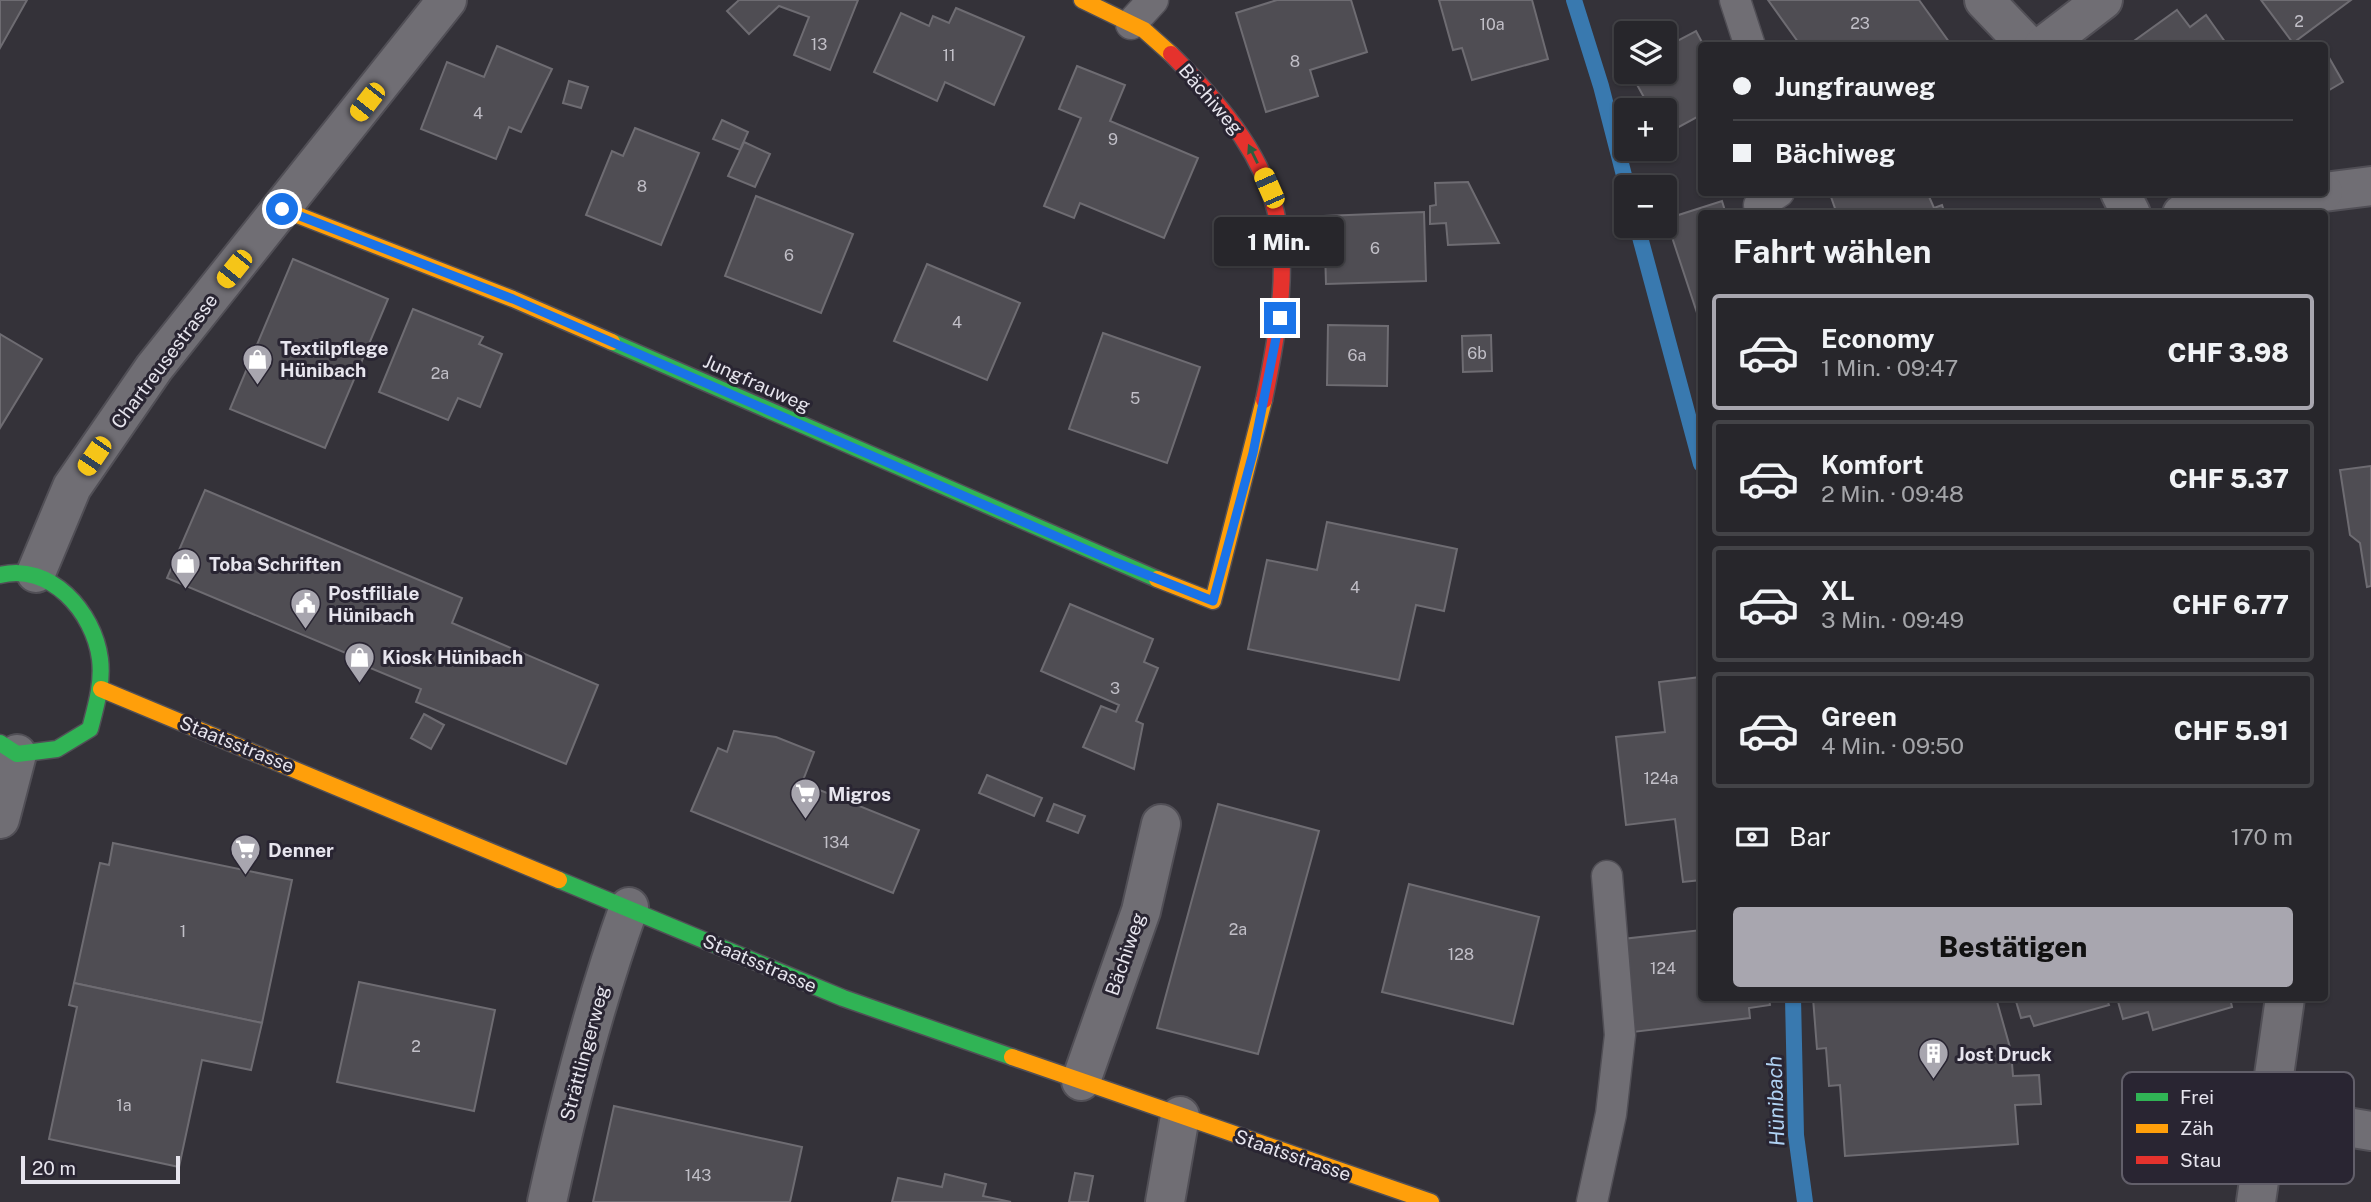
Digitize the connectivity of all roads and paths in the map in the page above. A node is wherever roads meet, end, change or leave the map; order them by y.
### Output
1 (447, 0) edge
2 (1082, 0) edge
3 (1153, 0) edge
4 (1735, 0) edge
5 (1983, 0) edge
6 (2103, 0) edge
7 (1131, 24) junction
8 (1749, 42) edge
9 (2024, 42) edge
10 (2048, 42) edge
11 (2371, 187) edge
12 (2328, 192) edge
13 (1773, 196) edge
14 (2294, 196) edge
15 (282, 209) junction
16 (1761, 210) edge
17 (2192, 210) edge
18 (18, 574) edge
19 (1213, 601) joint
20 (101, 689) junction
21 (9, 749) edge
22 (0, 819) edge
23 (1161, 824) dead end
24 (1607, 876) dead end
25 (629, 907) junction
26 (2285, 1001) edge
27 (2275, 1072) edge
28 (1081, 1081) junction
29 (1180, 1116) junction
30 (2259, 1184) edge
31 (547, 1202) edge
32 (1165, 1202) edge
33 (1432, 1202) edge
34 (1592, 1202) edge
35 (2256, 1202) edge

1 - 15 street, Chartreusestrasse
2 - 7 main road, Bächiweg
3 - 7 lane
4 - 8 lane
5 - 9 street
6 - 10 street
19 -> 7 main road, Bächiweg
11 - 12 street
13 - 16 lane
14 - 17 street
15 - 18 street, Chartreusestrasse
15 - 19 main road, Jungfrauweg
18 - 20 main road
20 - 21 main road
20 - 25 main road, Staatsstrasse
21 - 22 street
23 - 28 street, Bächiweg
24 - 34 lane
25 - 28 main road, Staatsstrasse
25 - 31 street, Strättlingerweg
26 - 27 street
28 - 29 main road, Staatsstrasse
29 - 32 street
29 - 33 main road, Staatsstrasse
30 - 35 street

